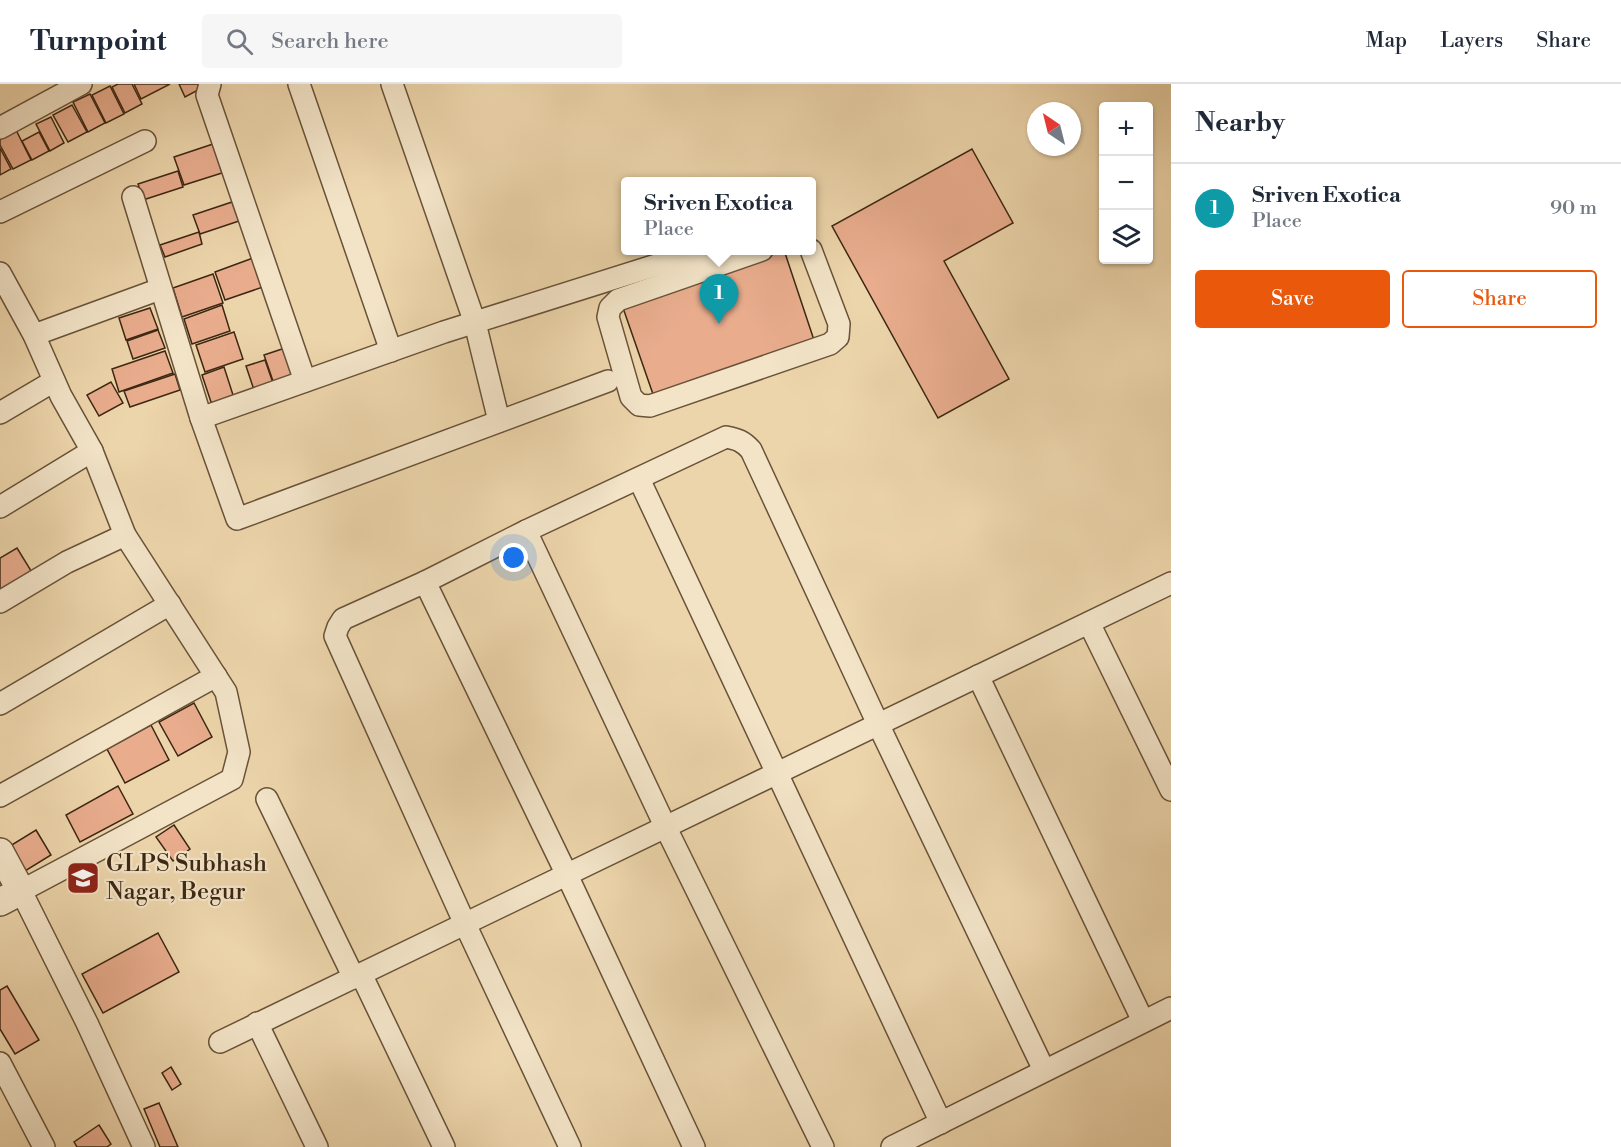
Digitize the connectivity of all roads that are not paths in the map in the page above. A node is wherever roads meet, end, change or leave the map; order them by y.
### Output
1 (81, 84) edge
2 (210, 84) edge
3 (299, 84) edge
4 (392, 84) edge
5 (0, 128) edge
6 (145, 141) dead end
7 (133, 197) dead end
8 (0, 212) edge
9 (813, 255) edge
10 (709, 256) edge
11 (0, 273) edge
12 (662, 275) junction
13 (160, 289) junction
14 (8, 308) edge
15 (475, 323) junction
16 (34, 335) junction
17 (391, 351) junction
18 (54, 381) junction
19 (305, 381) junction
20 (608, 381) dead end
21 (0, 413) edge
22 (201, 418) junction
23 (499, 422) junction
24 (92, 451) junction
25 (639, 479) junction
26 (0, 507) edge
27 (526, 531) junction
28 (125, 535) junction
29 (425, 582) junction
30 (1171, 583) edge
31 (0, 602) edge
32 (170, 604) junction
33 (1089, 623) junction
34 (216, 676) junction
35 (978, 676) junction
36 (0, 704) edge
37 (878, 724) junction
38 (777, 774) junction
39 (1171, 790) edge
40 (0, 796) edge
41 (267, 800) dead end
42 (666, 828) junction
43 (0, 852) edge
44 (567, 875) junction
45 (10, 896) edge
46 (465, 924) junction
47 (357, 976) junction
48 (1171, 1008) edge
49 (1143, 1021) junction
50 (257, 1023) junction
51 (220, 1042) dead end
52 (0, 1063) edge
53 (1044, 1070) junction
54 (941, 1123) junction
55 (44, 1147) edge
56 (144, 1147) edge
57 (317, 1147) edge
58 (444, 1147) edge
59 (570, 1147) edge
60 (694, 1147) edge
61 (822, 1147) edge
62 (892, 1147) edge

1 - 5 street
2 - 19 street
3 - 17 street
4 - 15 street
6 - 8 street
7 - 13 street
9 - 12 street
10 - 12 street
11 - 14 street
12 - 15 street
13 - 16 street
13 - 22 street
14 - 16 street
15 - 17 street
15 - 23 street
16 - 18 street
17 - 19 street
18 - 21 street
18 - 24 street
19 - 22 street
20 - 23 street
22 - 23 street
24 - 26 street
24 - 28 street
25 - 27 street
25 - 37 street
25 - 38 street
27 - 29 street
27 - 42 street
28 - 31 street
28 - 32 street
29 - 44 street
29 - 46 street
30 - 33 street
32 - 34 street
32 - 36 street
33 - 35 street
33 - 39 street
34 - 40 street
34 - 45 street
35 - 37 street
35 - 49 street
37 - 38 street
37 - 53 street
38 - 42 street
38 - 54 street
41 - 47 street
42 - 44 street
42 - 61 street
43 - 45 street
44 - 46 street
44 - 60 street
45 - 56 street
46 - 47 street
46 - 59 street
47 - 50 street
47 - 58 street
48 - 49 street
49 - 53 street
50 - 51 street
50 - 57 street
52 - 55 street
53 - 54 street
54 - 62 street

